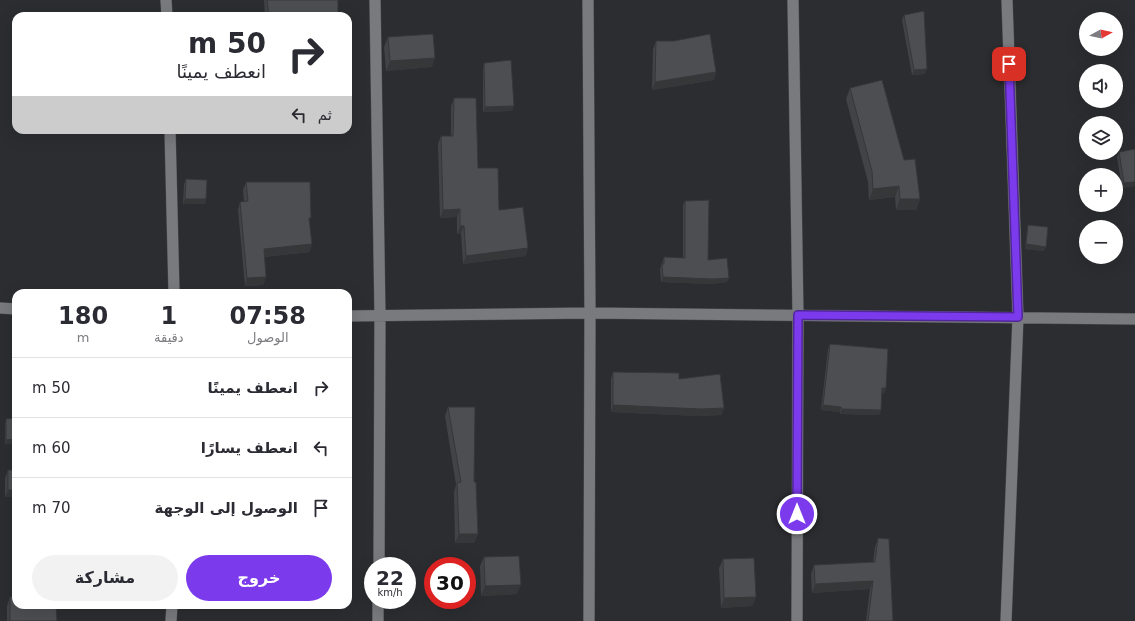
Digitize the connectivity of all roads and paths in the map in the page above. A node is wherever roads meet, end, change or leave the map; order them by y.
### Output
1 (166, 0) edge
2 (375, 0) edge
3 (588, 0) edge
4 (793, 0) edge
5 (1007, 0) edge
6 (167, 12) edge
7 (170, 134) edge
8 (174, 289) edge
9 (0, 308) edge
10 (12, 309) edge
11 (590, 313) junction
12 (798, 315) junction
13 (352, 316) edge
14 (380, 316) junction
15 (1018, 317) junction
16 (1135, 319) edge
17 (378, 557) edge
18 (172, 609) edge
19 (378, 609) edge
20 (171, 621) edge
21 (378, 621) edge
22 (588, 621) edge
23 (797, 621) edge
24 (1006, 621) edge

1 - 6 street
2 - 14 street
3 - 11 street
4 - 12 street
5 - 15 street
7 - 8 street
9 - 10 street
11 - 12 street
11 - 14 street
11 - 22 street
12 - 15 street
12 - 23 street
13 - 14 street
14 - 17 street
15 - 16 street
15 - 24 street
18 - 20 street
19 - 21 street

